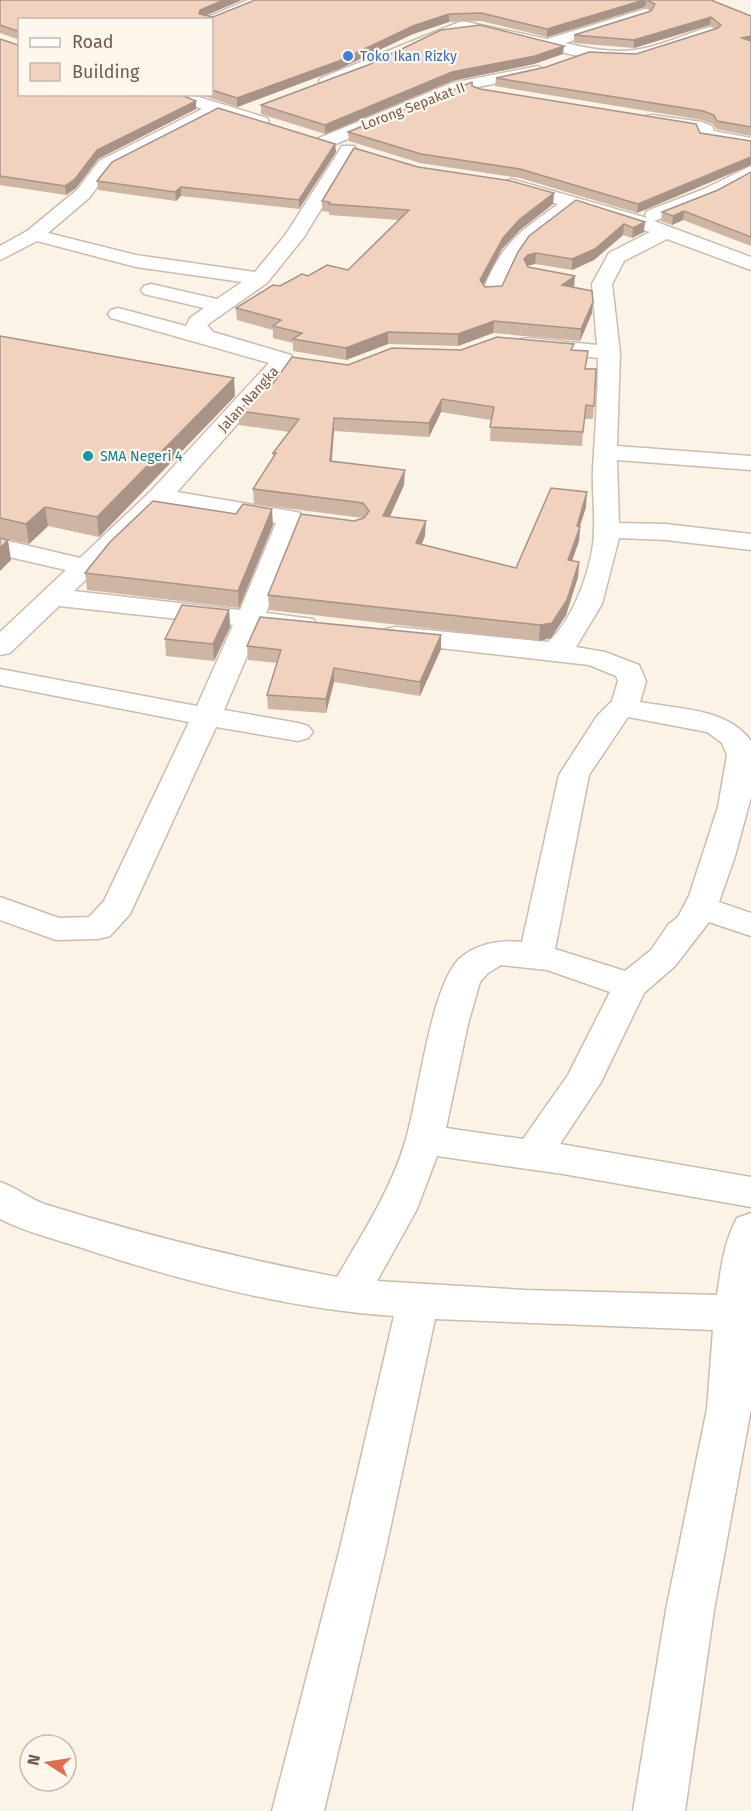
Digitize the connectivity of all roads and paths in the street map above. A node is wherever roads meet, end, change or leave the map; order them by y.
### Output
1 (261, 0) edge
2 (645, 13) edge
3 (213, 18) edge
4 (711, 31) edge
5 (550, 43) junction
6 (586, 53) junction
7 (458, 86) junction
8 (309, 87) edge
9 (500, 94) edge
10 (178, 96) edge
11 (257, 107) dead end
12 (217, 108) junction
13 (236, 115) junction
14 (632, 116) edge
15 (282, 129) edge
16 (302, 135) edge
17 (325, 142) junction
18 (751, 143) edge
19 (751, 171) edge
20 (494, 180) edge
21 (572, 202) junction
22 (638, 221) junction
23 (666, 232) junction
24 (34, 235) junction
25 (0, 254) edge
26 (751, 264) edge
27 (260, 279) junction
28 (151, 290) dead end
29 (492, 292) edge
30 (220, 306) junction
31 (118, 314) dead end
32 (205, 337) junction
33 (510, 342) edge
34 (609, 353) junction
35 (606, 452) junction
36 (751, 463) edge
37 (160, 496) junction
38 (607, 530) junction
39 (751, 542) edge
40 (0, 547) edge
41 (86, 567) junction
42 (54, 597) junction
43 (251, 620) junction
44 (332, 628) edge
45 (366, 632) edge
46 (0, 647) edge
47 (549, 651) junction
48 (0, 677) edge
49 (624, 707) junction
50 (208, 717) junction
51 (298, 732) dead end
52 (700, 907) junction
53 (0, 908) edge
54 (751, 925) edge
55 (537, 956) junction
56 (630, 986) junction
57 (425, 1140) junction
58 (532, 1155) junction
59 (751, 1192) edge
60 (0, 1197) edge
61 (751, 1229) edge
62 (346, 1296) junction
63 (418, 1300) junction
64 (735, 1313) junction
65 (740, 1411) edge
66 (298, 1811) edge
67 (659, 1811) edge

1 - 3 street
2 - 5 street
4 - 6 street, Lorong Sepakat II
5 - 6 street
5 - 8 street
6 - 7 street, Lorong Sepakat II
7 - 9 street
7 - 17 street, Lorong Sepakat II
10 - 12 street
11 - 13 street
12 - 13 street
12 - 24 street
13 - 15 street
14 - 18 street
16 - 17 street
17 - 27 street
19 - 22 street
20 - 21 street
21 - 22 street
21 - 29 street
22 - 23 street
23 - 26 street
23 - 34 street
24 - 25 street
24 - 27 street
27 - 30 street
28 - 30 street
30 - 32 street
31 - 32 street, Jalan Nangka
32 - 37 street, Jalan Nangka
33 - 34 street
34 - 35 street
35 - 36 street
35 - 38 street
37 - 41 street, Jalan Nangka
37 - 43 street
38 - 39 street
38 - 47 street
40 - 41 street
41 - 42 street, Jalan Nangka
42 - 43 street
42 - 46 street, Jalan Nangka
43 - 44 street
43 - 50 street
45 - 47 street
47 - 49 street
48 - 50 street
49 - 52 street
49 - 55 street
50 - 51 street
50 - 53 street
52 - 54 street
52 - 56 street
55 - 56 street
55 - 57 street
56 - 58 street
57 - 58 street
57 - 62 street
58 - 59 street
60 - 62 street
61 - 64 street
62 - 63 street
63 - 64 street
63 - 66 street
64 - 65 street
65 - 67 street

